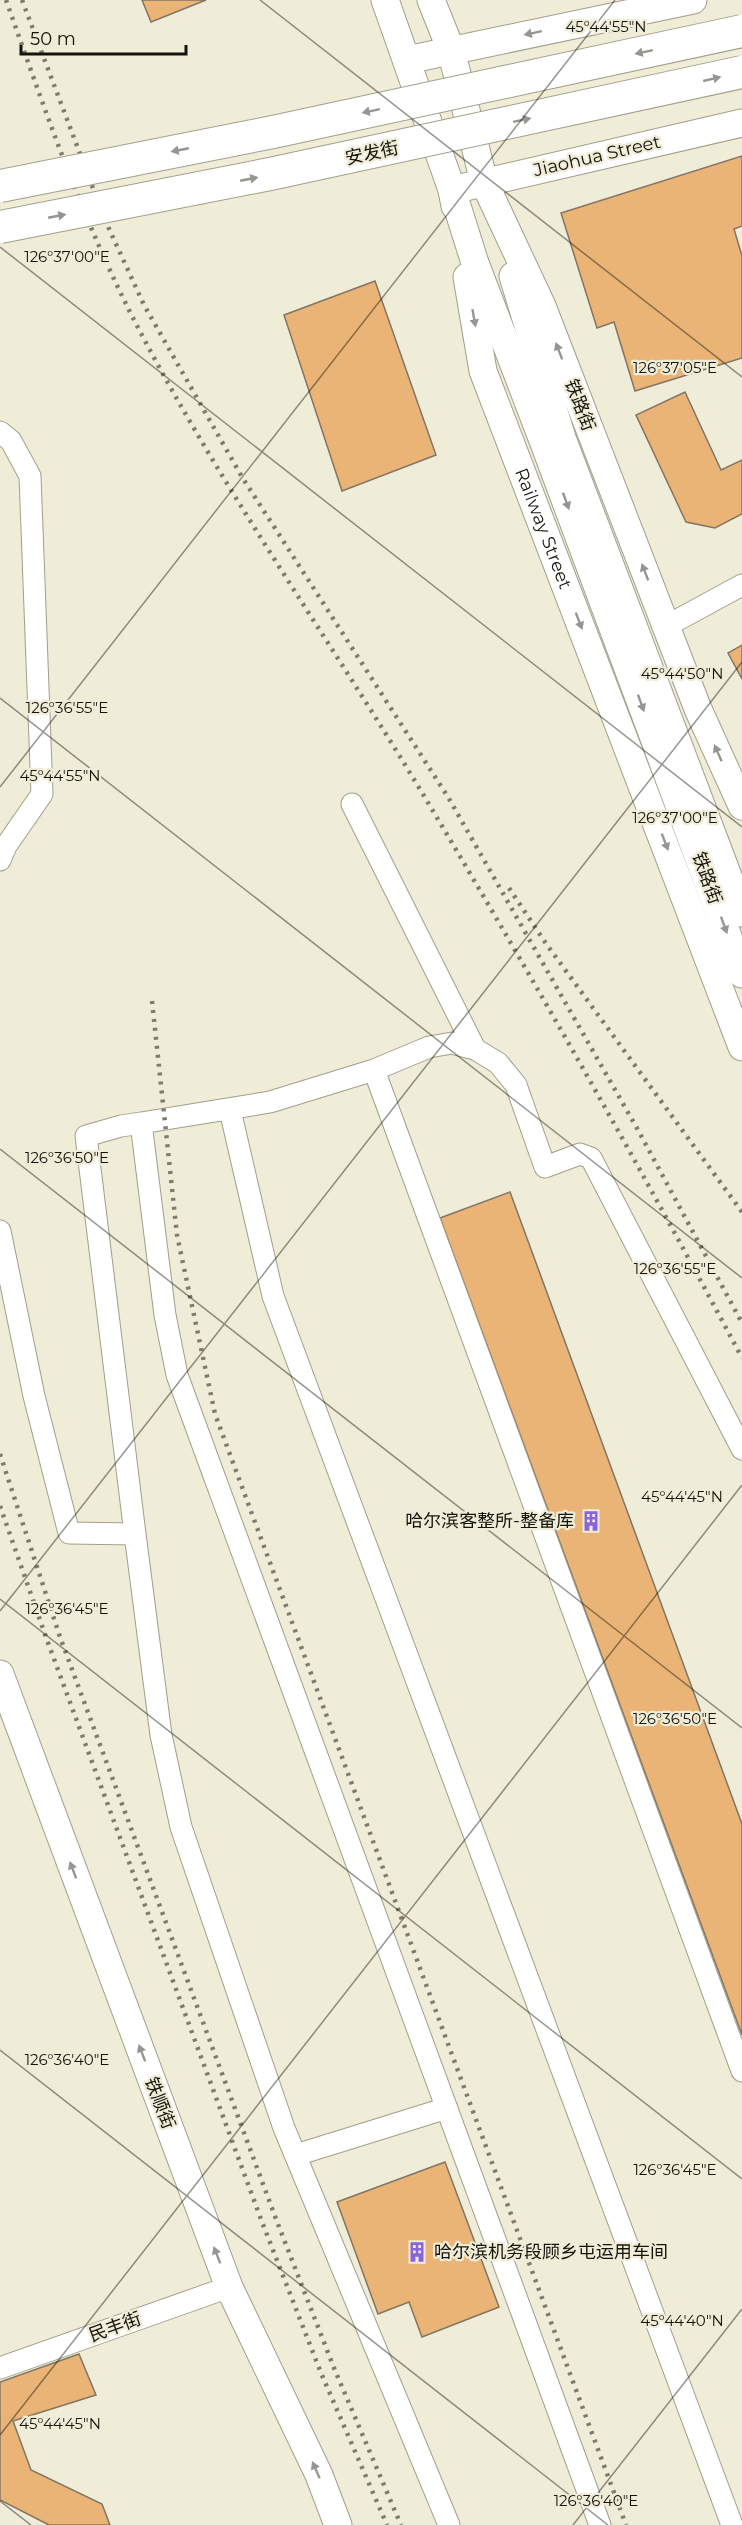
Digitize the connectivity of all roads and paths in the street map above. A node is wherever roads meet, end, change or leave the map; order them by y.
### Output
1 (386, 0) edge
2 (431, 0) edge
3 (693, 0) edge
4 (742, 31) edge
5 (451, 50) junction
6 (407, 60) junction
7 (742, 72) edge
8 (742, 123) edge
9 (484, 182) junction
10 (0, 186) edge
11 (452, 190) junction
12 (0, 227) edge
13 (0, 432) edge
14 (554, 442) junction
15 (742, 585) edge
16 (672, 623) dead end
17 (352, 804) dead end
18 (742, 806) edge
19 (0, 860) edge
20 (742, 913) edge
21 (742, 974) edge
22 (742, 1047) edge
23 (475, 1049) junction
24 (374, 1070) junction
25 (230, 1110) junction
26 (141, 1123) junction
27 (0, 1231) edge
28 (742, 1449) edge
29 (135, 1534) junction
30 (0, 1674) edge
31 (742, 2071) edge
32 (447, 2108) junction
33 (296, 2156) junction
34 (229, 2287) junction
35 (0, 2368) edge
36 (338, 2525) edge
37 (449, 2525) edge
38 (600, 2525) edge
39 (732, 2525) edge

1 - 6 main road, Railway Street
2 - 5 main road, 铁路街
3 -> 5 main road
4 -> 10 highway, bridge
5 - 6 main road
5 - 9 main road, 铁路街
6 - 11 main road, Railway Street
12 -> 7 highway, 安发街, bridge
8 - 9 main road, Jiaohua Street
9 - 11 main road, Jiaohua Street
9 - 14 main road
18 -> 9 main road, 铁路街
11 - 14 main road
11 -> 22 main road, Railway Street
13 - 19 street
14 - 20 main road
14 -> 21 main road, 铁路街
15 - 16 street
17 - 23 street
23 - 24 street
23 - 28 street
24 - 25 street
24 - 31 street
25 - 26 street
25 - 39 street
26 - 29 street
26 - 32 street
27 - 29 street
29 - 33 street
34 -> 30 main road, 铁顺街
32 - 33 street
32 - 38 street
33 - 37 street
34 - 35 street, 民丰街
36 -> 34 main road, 铁顺街

